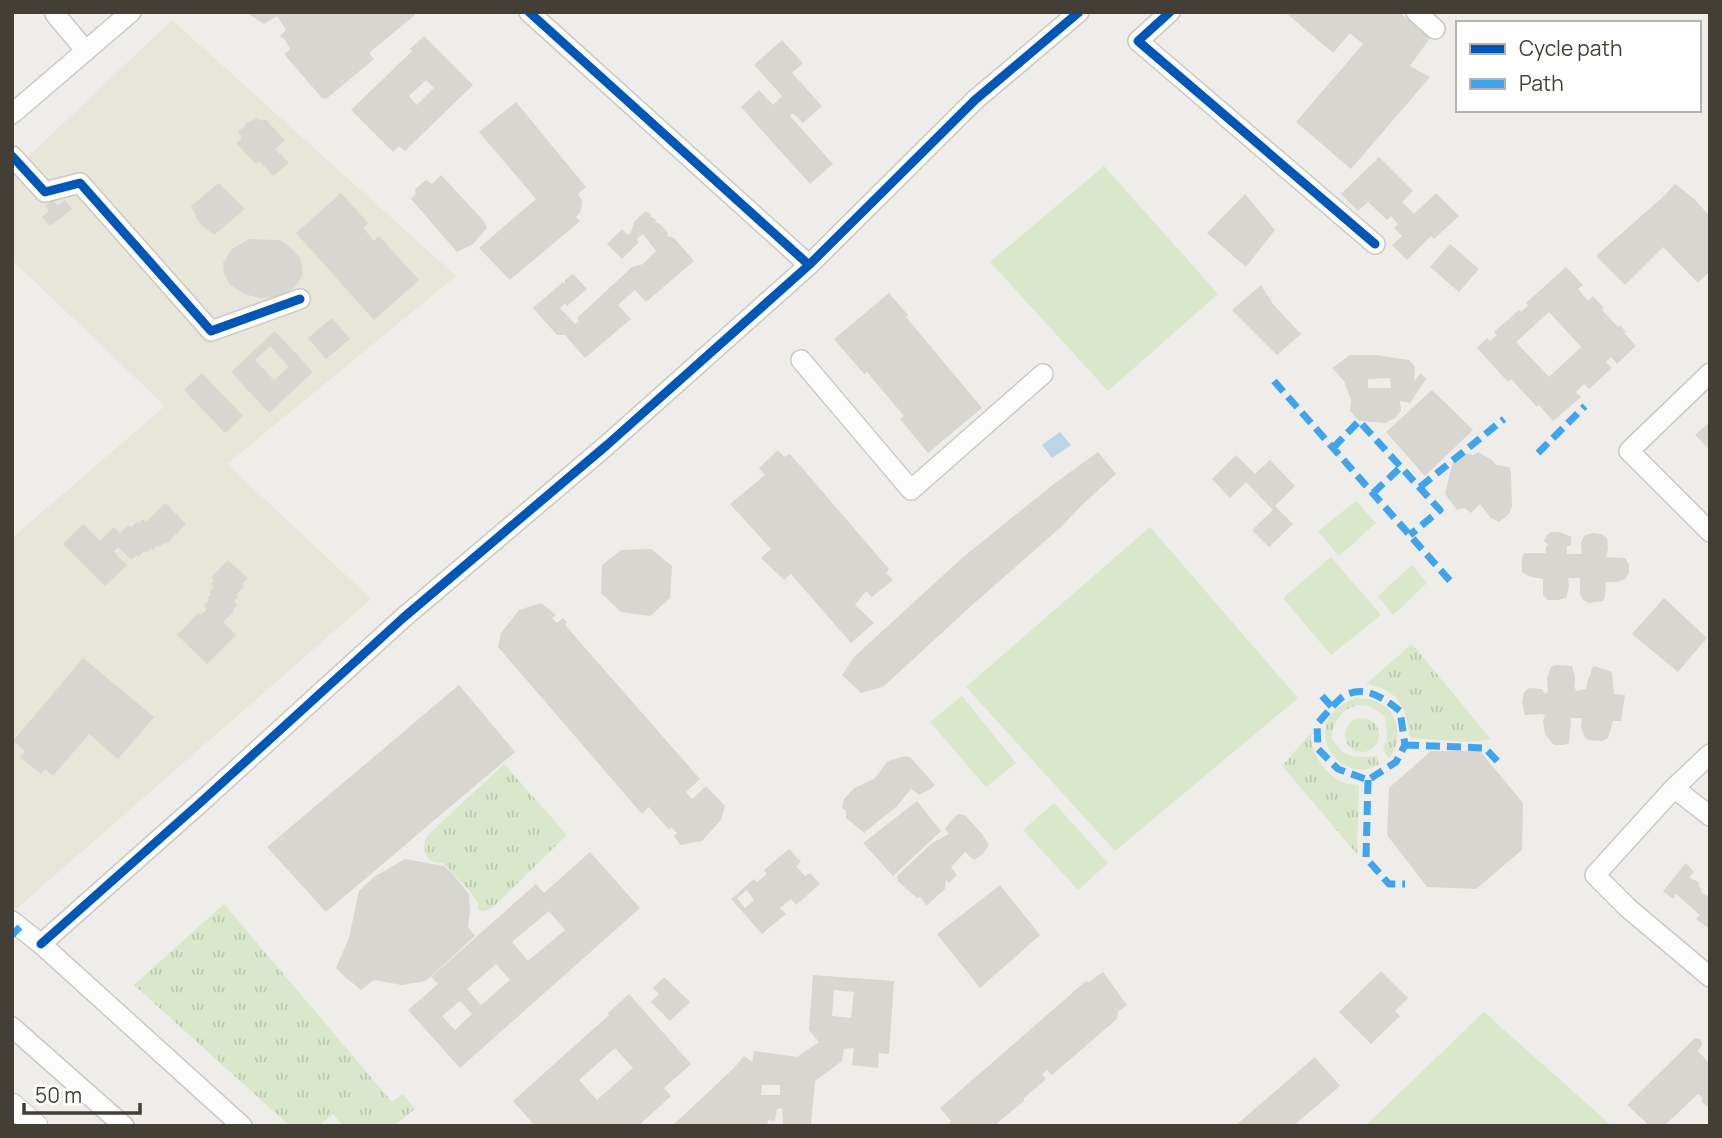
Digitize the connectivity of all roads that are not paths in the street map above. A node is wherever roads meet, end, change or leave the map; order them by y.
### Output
1 (56, 12) edge
2 (131, 12) edge
3 (529, 12) edge
4 (1079, 12) edge
5 (1170, 12) edge
6 (1416, 12) edge
7 (1436, 29) dead end
8 (86, 51) junction
9 (12, 114) edge
10 (12, 156) edge
11 (1375, 244) dead end
12 (808, 265) junction
13 (300, 299) dead end
14 (801, 360) dead end
15 (1710, 373) edge
16 (1043, 374) dead end
17 (1710, 531) edge
18 (1710, 754) edge
19 (1674, 789) junction
20 (1710, 816) edge
21 (12, 921) edge
22 (41, 944) junction
23 (1710, 977) edge
24 (12, 1027) edge
25 (12, 1105) edge
26 (36, 1126) edge
27 (124, 1126) edge
28 (242, 1126) edge

1 - 8 street
2 - 8 street
3 - 12 street
4 - 12 street
5 - 11 street
6 - 7 street
8 - 9 street
10 - 13 street
12 - 22 street
14 - 16 street
15 - 17 street
18 - 19 street
19 - 20 street
19 - 23 street
21 - 22 street
22 - 28 street
24 - 27 street
25 - 26 street

